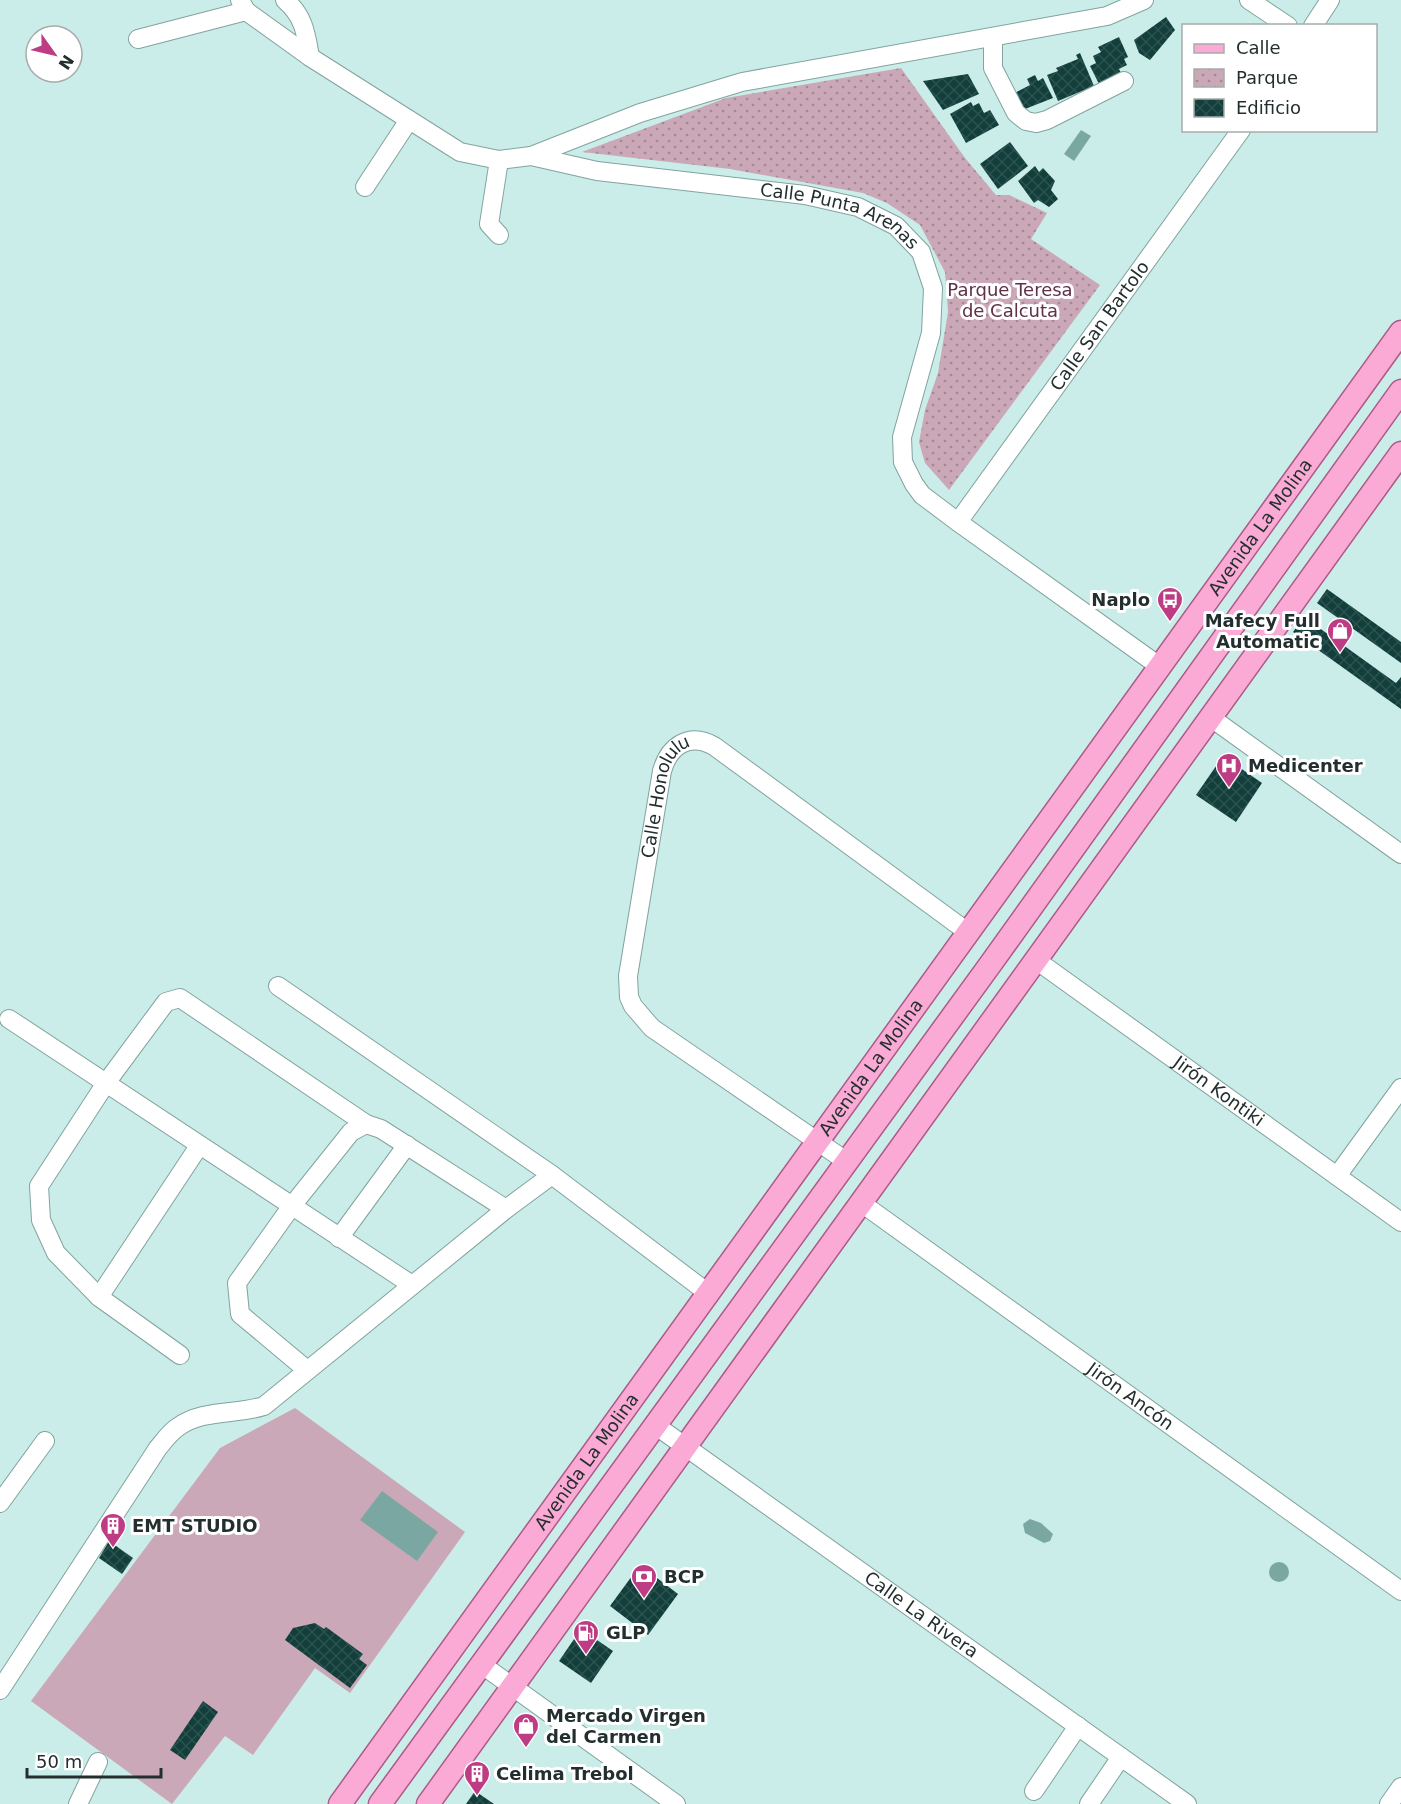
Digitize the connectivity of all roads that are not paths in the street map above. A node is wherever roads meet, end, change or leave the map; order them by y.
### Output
1 (285, 0) edge
2 (1144, 0) edge
3 (1249, 0) edge
4 (1330, 0) edge
5 (243, 6) edge
6 (1285, 24) edge
7 (1314, 24) edge
8 (993, 37) junction
9 (138, 39) dead end
10 (310, 57) junction
11 (1124, 81) dead end
12 (409, 120) junction
13 (1240, 132) edge
14 (531, 156) junction
15 (500, 160) junction
16 (365, 187) dead end
17 (499, 235) dead end
18 (1401, 332) edge
19 (1401, 391) edge
20 (1401, 453) edge
21 (958, 522) junction
22 (1159, 666) junction
23 (1210, 717) junction
24 (1401, 854) edge
25 (969, 933) junction
26 (1036, 960) junction
27 (278, 986) dead end
28 (9, 1018) dead end
29 (105, 1083) junction
30 (1401, 1088) edge
31 (366, 1124) junction
32 (818, 1142) junction
33 (407, 1145) junction
34 (199, 1146) junction
35 (846, 1161) junction
36 (552, 1175) junction
37 (1338, 1176) junction
38 (860, 1202) junction
39 (291, 1208) junction
40 (506, 1209) junction
41 (1401, 1222) edge
42 (339, 1238) junction
43 (412, 1285) junction
44 (708, 1293) junction
45 (99, 1297) junction
46 (180, 1355) dead end
47 (307, 1370) junction
48 (655, 1425) junction
49 (45, 1441) dead end
50 (686, 1446) junction
51 (0, 1503) edge
52 (555, 1504) junction
53 (571, 1541) junction
54 (1401, 1591) edge
55 (481, 1664) junction
56 (511, 1687) junction
57 (0, 1690) edge
58 (1078, 1726) junction
59 (1121, 1757) junction
60 (98, 1762) dead end
61 (1401, 1787) edge
62 (1034, 1791) dead end
63 (78, 1804) edge
64 (340, 1804) edge
65 (380, 1804) edge
66 (428, 1804) edge
67 (676, 1804) edge
68 (1089, 1804) edge
69 (1187, 1804) edge
70 (1389, 1804) edge

1 - 10 street
2 - 8 street, Calle Punta Arenas
3 - 6 street
4 - 7 street
5 - 9 street
5 - 10 street, Calle Punta Arenas
8 - 11 street
8 - 14 street, Calle Punta Arenas
10 - 12 street, Calle Punta Arenas
12 - 15 street, Calle Punta Arenas
12 - 16 street
13 - 21 street, Calle San Bartolo
14 - 15 street, Calle Punta Arenas
14 - 21 street, Calle Punta Arenas
15 - 17 street
18 - 22 main road, Avenida La Molina
19 - 35 main road, Avenida La Molina
20 - 23 main road
21 - 22 street, Calle Punta Arenas
22 - 25 main road, Avenida La Molina
23 - 24 street
23 - 26 main road
25 - 32 main road, Avenida La Molina
25 - 32 street, Calle Honolulu
26 - 37 street, Jirón Kontiki
26 - 38 main road
27 - 36 street
28 - 29 street
29 - 31 street
29 - 34 street
29 - 45 street
30 - 37 street
31 - 33 street
31 - 39 street
32 - 35 street, Calle Honolulu
32 - 44 main road, Avenida La Molina
33 - 40 street
33 - 42 street
34 - 39 street
34 - 45 street
35 - 48 main road, Avenida La Molina
36 - 40 street
36 - 44 street
37 - 41 street, Jirón Kontiki
38 - 50 main road
38 - 54 street, Jirón Ancón
39 - 42 street
39 - 47 street
40 - 43 street
42 - 43 street
43 - 47 street
44 - 52 main road, Avenida La Molina
45 - 46 street
47 - 57 street
48 - 50 street, Calle La Rivera
48 - 53 main road, Avenida La Molina
49 - 51 street
50 - 56 main road
50 - 58 street, Calle La Rivera
52 - 53 main road
52 - 64 main road, Avenida La Molina
53 - 55 main road, Avenida La Molina
55 - 56 street
55 - 65 main road, Avenida La Molina
56 - 66 main road
56 - 67 street
58 - 59 street, Calle La Rivera
58 - 62 street
59 - 68 street
59 - 69 street, Calle La Rivera
60 - 63 street
61 - 70 street

